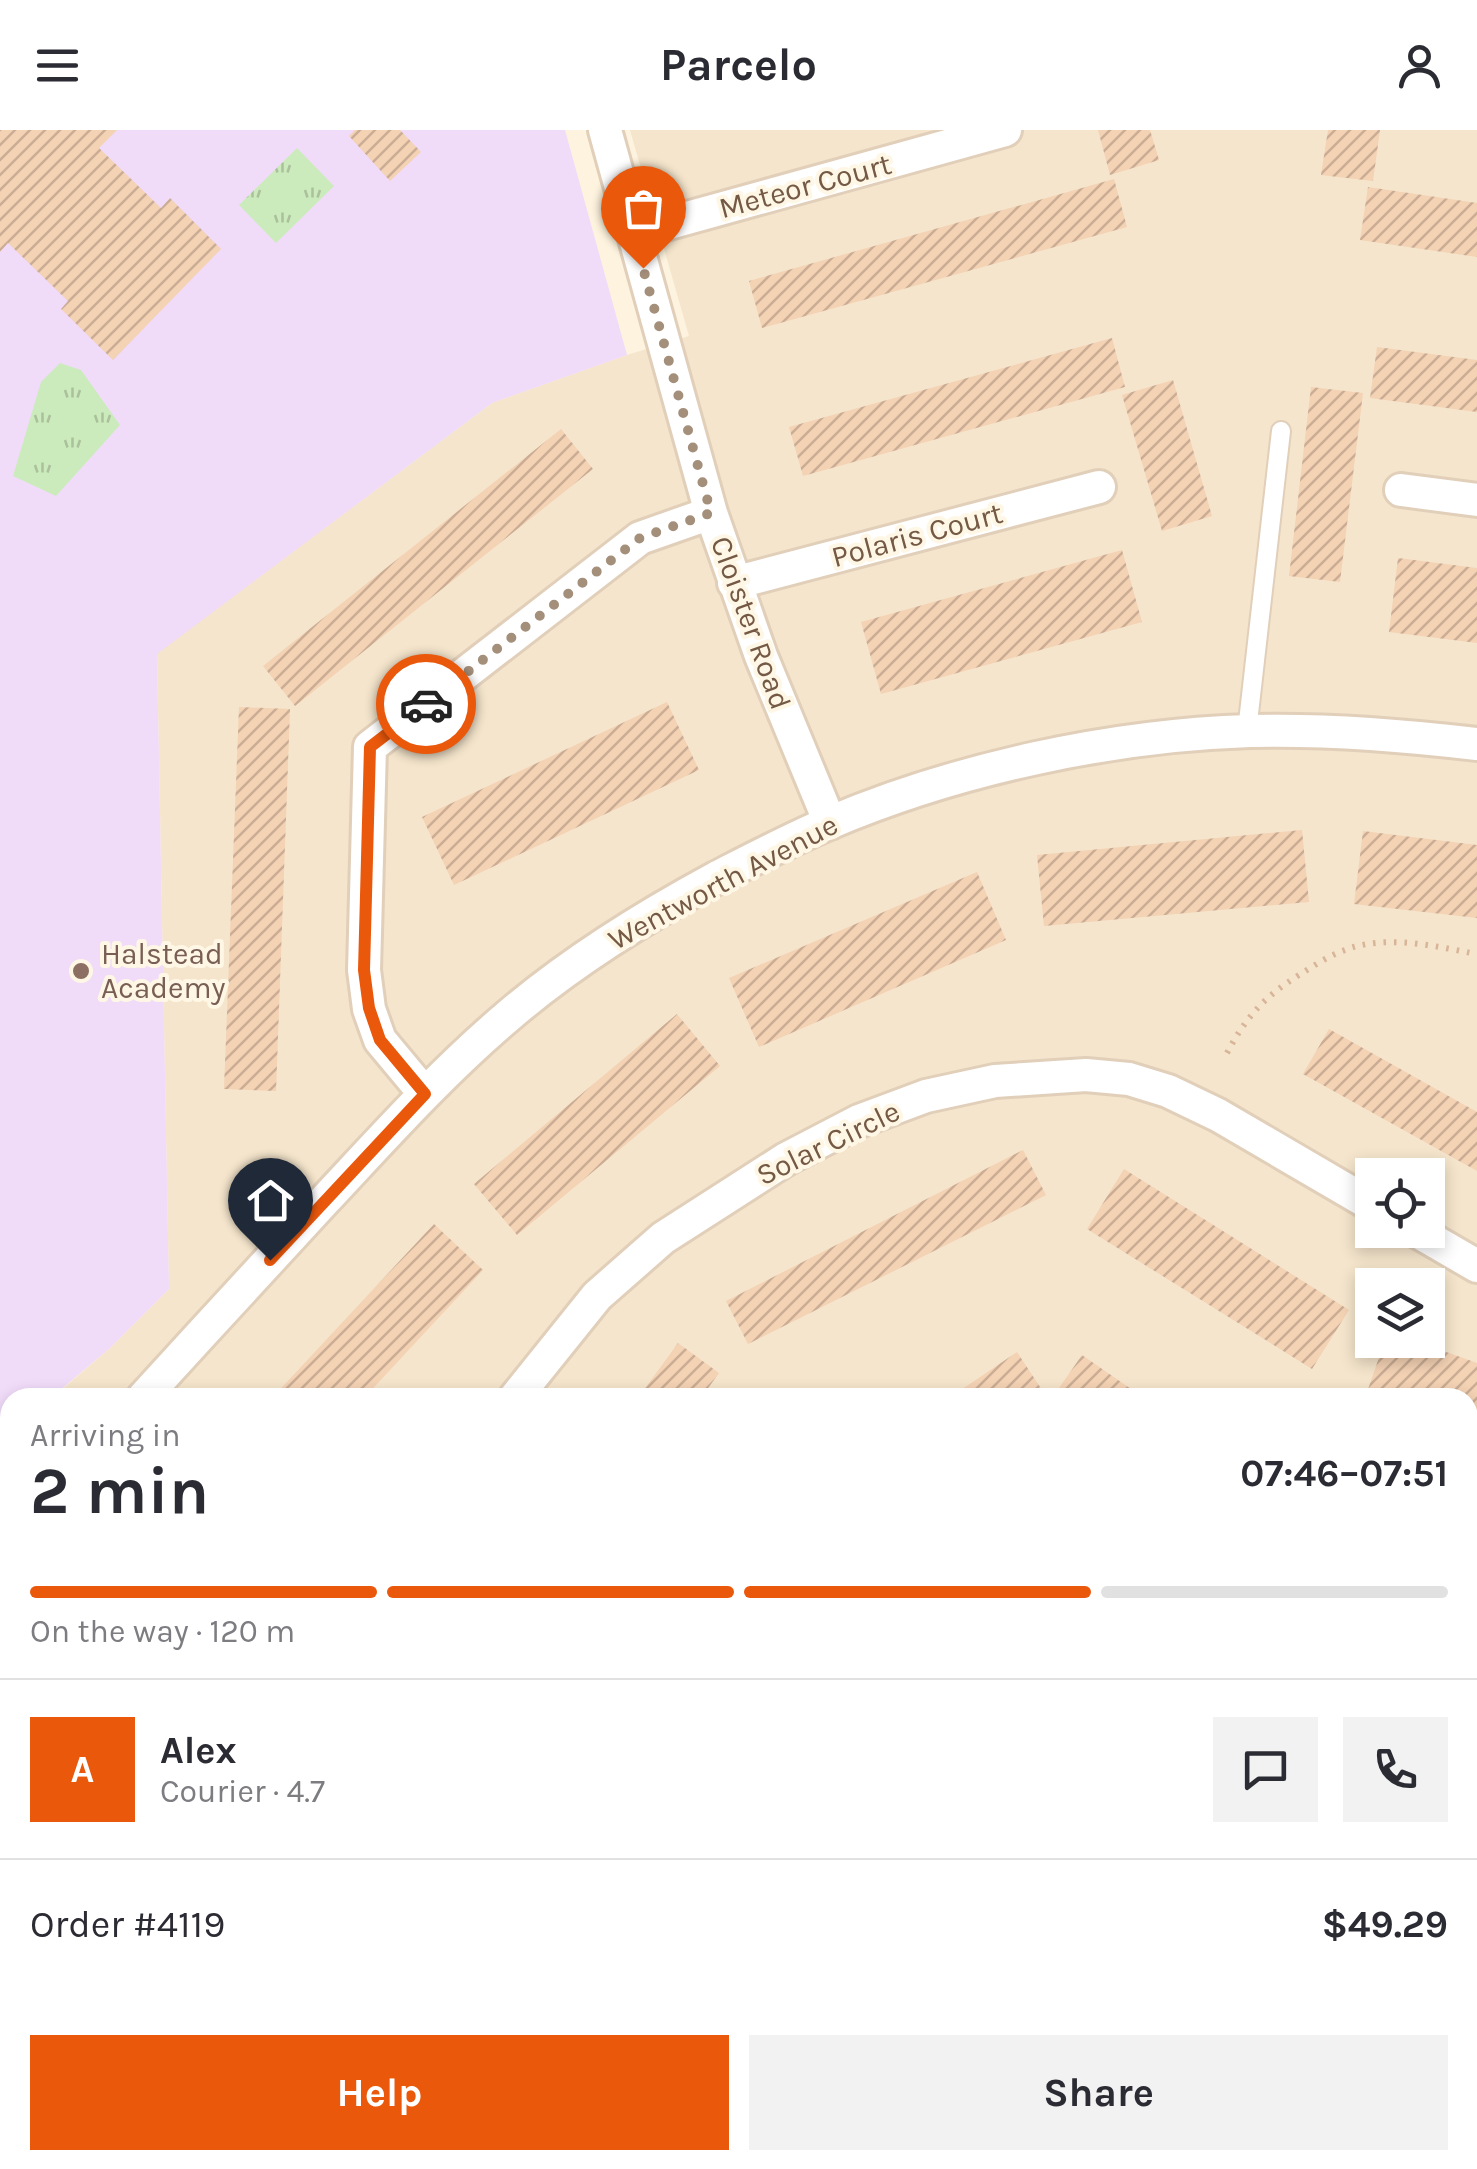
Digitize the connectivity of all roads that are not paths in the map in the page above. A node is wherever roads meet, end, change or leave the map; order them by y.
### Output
1 (605, 130) edge
2 (1005, 130) edge
3 (915, 142) edge
4 (633, 233) junction
5 (1280, 432) dead end
6 (1099, 487) dead end
7 (1402, 490) dead end
8 (1477, 500) edge
9 (711, 513) junction
10 (734, 583) junction
11 (1247, 731) junction
12 (1477, 744) edge
13 (830, 823) junction
14 (425, 1094) junction
15 (1355, 1195) edge
16 (1445, 1247) edge
17 (1477, 1266) edge
18 (152, 1388) edge
19 (523, 1388) edge

1 - 4 street, Cloister Road
2 - 3 street, Meteor Court
3 - 4 street, Meteor Court
4 - 9 street, Cloister Road
5 - 11 lane
6 - 10 street, Polaris Court
7 - 8 street
9 - 10 street, Cloister Road
9 - 14 street
10 - 13 street, Cloister Road
11 - 12 street, Wentworth Avenue
11 - 13 street, Wentworth Avenue
13 - 14 street, Wentworth Avenue
14 - 18 street, Wentworth Avenue
15 - 19 street, Solar Circle
16 - 17 street

